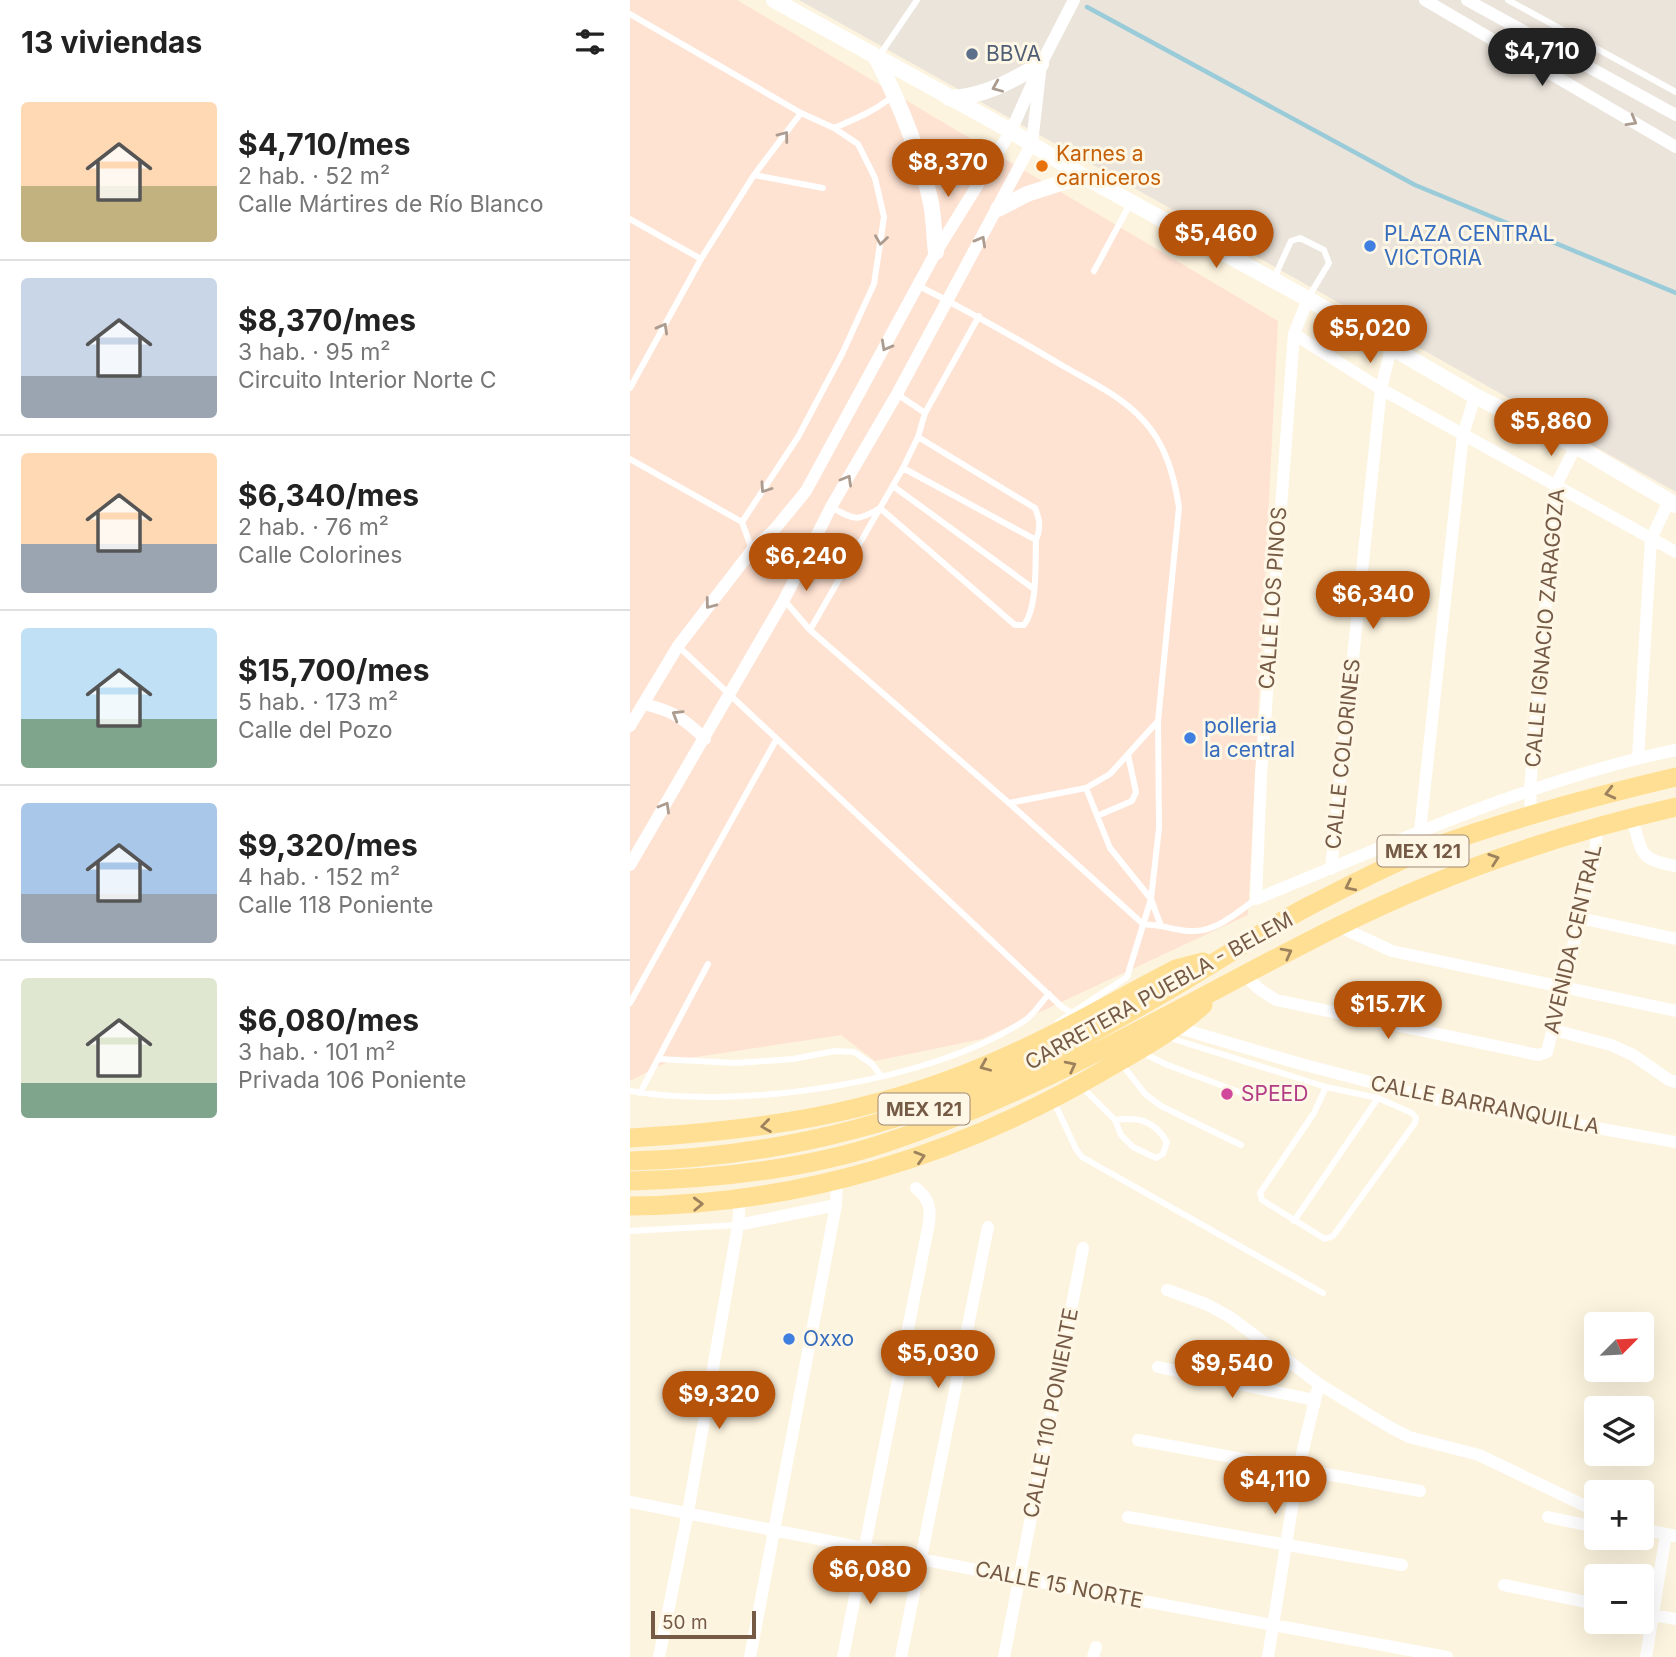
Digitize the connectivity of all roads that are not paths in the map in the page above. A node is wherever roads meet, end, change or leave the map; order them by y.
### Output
1 (775, 0) edge
2 (917, 0) edge
3 (1074, 0) edge
4 (1425, 0) edge
5 (1467, 0) edge
6 (1508, 0) edge
7 (630, 14) edge
8 (877, 59) junction
9 (1041, 64) junction
10 (1620, 84) junction
11 (1676, 92) edge
12 (895, 94) junction
13 (949, 98) junction
14 (1606, 106) junction
15 (801, 113) junction
16 (1676, 115) edge
17 (834, 128) junction
18 (1011, 131) junction
19 (1032, 144) junction
20 (1676, 147) edge
21 (754, 175) junction
22 (1083, 176) junction
23 (823, 188) dead end
24 (1130, 202) junction
25 (999, 209) junction
26 (630, 219) edge
27 (936, 252) junction
28 (701, 259) junction
29 (1094, 271) dead end
30 (1273, 280) junction
31 (919, 286) junction
32 (1308, 299) junction
33 (948, 301) junction
34 (979, 316) junction
35 (1294, 334) junction
36 (1391, 348) junction
37 (630, 388) edge
38 (1381, 389) junction
39 (897, 394) junction
40 (1475, 396) junction
41 (925, 413) junction
42 (1463, 435) junction
43 (918, 437) junction
44 (1576, 446) junction
45 (630, 459) edge
46 (903, 468) junction
47 (1556, 485) junction
48 (893, 486) junction
49 (1672, 503) edge
50 (831, 507) junction
51 (880, 508) junction
52 (741, 522) junction
53 (1651, 539) junction
54 (1036, 540) junction
55 (751, 550) junction
56 (1676, 552) edge
57 (1034, 589) junction
58 (784, 600) junction
59 (810, 630) junction
60 (678, 646) junction
61 (728, 696) junction
62 (643, 704) junction
63 (1158, 721) junction
64 (630, 726) edge
65 (705, 738) junction
66 (776, 740) junction
67 (1676, 750) edge
68 (1128, 755) junction
69 (1637, 758) junction
70 (1676, 777) edge
71 (1086, 788) junction
72 (1530, 789) junction
73 (1009, 803) junction
74 (1676, 807) edge
75 (1477, 809) junction
76 (1531, 814) junction
77 (1097, 816) junction
78 (1631, 817) junction
79 (1597, 826) junction
80 (1486, 830) junction
81 (1420, 831) junction
82 (630, 865) edge
83 (1676, 866) edge
84 (1331, 869) junction
85 (1151, 900) junction
86 (1256, 900) junction
87 (1580, 918) junction
88 (1143, 924) junction
89 (1161, 926) junction
90 (1338, 926) junction
91 (1676, 939) edge
92 (1224, 957) junction
93 (708, 964) dead end
94 (1245, 975) junction
95 (1223, 987) junction
96 (1564, 987) junction
97 (1049, 994) junction
98 (630, 1003) edge
99 (1676, 1011) edge
100 (1070, 1012) junction
101 (1554, 1030) junction
102 (1168, 1032) junction
103 (1040, 1040) junction
104 (1138, 1051) junction
105 (659, 1059) junction
106 (1120, 1061) junction
107 (914, 1070) junction
108 (881, 1076) junction
109 (1676, 1082) edge
110 (1080, 1085) junction
111 (931, 1086) junction
112 (1326, 1087) junction
113 (630, 1091) edge
114 (640, 1093) junction
115 (1244, 1094) dead end
116 (1378, 1098) junction
117 (1053, 1101) junction
118 (1115, 1120) junction
119 (630, 1138) edge
120 (1676, 1142) edge
121 (1241, 1145) dead end
122 (630, 1161) edge
123 (837, 1180) junction
124 (630, 1181) edge
125 (916, 1188) dead end
126 (740, 1199) junction
127 (836, 1205) junction
128 (630, 1206) edge
129 (1294, 1222) junction
130 (738, 1225) junction
131 (988, 1227) dead end
132 (630, 1231) edge
133 (1083, 1248) dead end
134 (1167, 1290) dead end
135 (1323, 1293) dead end
136 (1158, 1367) dead end
137 (1319, 1384) junction
138 (1314, 1400) junction
139 (1138, 1440) dead end
140 (1298, 1470) junction
141 (1420, 1491) dead end
142 (630, 1502) edge
143 (1584, 1505) edge
144 (688, 1512) junction
145 (1128, 1517) dead end
146 (1548, 1517) dead end
147 (1584, 1524) edge
148 (774, 1531) junction
149 (1671, 1535) edge
150 (1288, 1544) junction
151 (865, 1548) junction
152 (922, 1559) junction
153 (1402, 1565) dead end
154 (1018, 1578) junction
155 (1504, 1585) dead end
156 (1654, 1591) edge
157 (1584, 1602) edge
158 (1654, 1615) edge
159 (1676, 1619) edge
160 (1273, 1624) junction
161 (1647, 1634) edge
162 (659, 1657) edge
163 (750, 1657) edge
164 (843, 1657) edge
165 (901, 1657) edge
166 (1004, 1657) edge
167 (1268, 1657) edge
168 (1447, 1657) edge
169 (1646, 1657) edge

1 - 8 street
2 - 8 lane
3 - 9 street
4 - 14 street
5 - 10 street
6 - 11 lane
7 - 15 lane
8 - 12 street
8 - 13 street
9 -> 13 street
9 - 18 street
9 - 19 street
10 - 14 street
10 - 16 street
12 - 17 lane
12 - 27 street
13 - 18 street
14 -> 20 street
15 - 17 lane
21 -> 15 lane
17 -> 52 lane
18 - 19 street
18 - 27 street
19 - 22 street
19 - 25 street
21 - 23 lane
21 - 28 lane
22 - 24 street
22 - 25 street
24 - 29 lane
24 - 30 street
33 -> 25 street
26 - 28 lane
27 - 31 street
37 -> 28 lane
30 - 32 street
30 - 32 lane
31 - 33 lane
31 -> 55 street
32 - 35 street, CALLE LOS PINOS
32 - 36 street
33 - 34 lane
33 - 39 street
34 - 41 lane
34 - 63 lane
35 - 38 street
35 - 86 street, CALLE LOS PINOS
36 - 38 street, CALLE COLORINES
36 - 40 street
38 - 42 street
38 - 84 street, CALLE COLORINES
39 - 41 lane
50 -> 39 street
40 - 42 street
40 - 44 street
41 - 43 lane
42 - 47 street
42 - 81 street
43 - 46 lane
43 - 54 lane
44 - 47 street, CALLE IGNACIO ZARAGOZA
44 - 49 street
45 - 52 lane
46 - 48 lane
46 - 54 lane
47 - 53 street
47 - 72 street, CALLE IGNACIO ZARAGOZA
48 - 51 lane
48 - 57 lane
49 - 53 street
50 - 51 lane
50 - 58 street
51 - 57 lane
51 - 59 lane
52 - 55 lane
53 - 56 street
53 - 69 street
54 - 57 lane
55 -> 60 street
58 - 59 lane
58 - 61 street
59 - 73 lane
60 - 61 lane
60 - 62 street
61 - 65 street
61 - 66 lane
62 - 64 street
65 -> 62 street
63 - 68 lane
63 - 85 lane
82 -> 65 street
66 - 97 lane
66 - 98 lane
67 - 69 street
68 - 71 lane
68 - 77 lane
69 - 72 street
70 -> 76 main road, CARRETERA PUEBLA - BELEM / MEX 121
71 - 73 lane
71 - 77 lane
72 - 75 street
72 - 76 street, CALLE IGNACIO ZARAGOZA
73 - 88 lane
74 - 78 main road, CARRETERA PUEBLA - BELEM / MEX 121
75 - 80 street
75 - 81 street
76 - 80 main road, CARRETERA PUEBLA - BELEM / MEX 121
77 - 85 lane
78 - 79 main road, CARRETERA PUEBLA - BELEM / MEX 121
78 - 83 street
79 - 87 street, AVENIDA CENTRAL
90 -> 79 main road, CARRETERA PUEBLA - BELEM / MEX 121
80 -> 92 main road, CARRETERA PUEBLA - BELEM / MEX 121
81 - 84 street
84 - 86 street
85 - 88 lane
85 - 89 lane
86 - 89 lane
87 - 91 street
87 - 96 street, AVENIDA CENTRAL
88 - 89 lane
88 - 100 lane
94 -> 90 main road, CARRETERA PUEBLA - BELEM / MEX 121
90 - 96 street
92 - 103 main road
92 - 122 main road, CARRETERA PUEBLA - BELEM / MEX 121
93 - 105 lane
94 - 95 main road, CARRETERA PUEBLA - BELEM / MEX 121
94 - 101 street, AVENIDA CENTRAL
95 - 102 main road
124 -> 95 main road, CARRETERA PUEBLA - BELEM / MEX 121
96 - 99 street
96 - 101 street, AVENIDA CENTRAL
97 - 100 lane
97 - 107 lane
100 - 103 lane
101 - 109 street
102 - 104 main road
102 - 112 lane
102 - 120 street, CALLE BARRANQUILLA
103 -> 111 main road
104 - 106 main road
104 - 115 lane
105 - 108 lane
105 - 114 lane
106 - 110 main road
106 - 121 lane
107 - 108 lane
107 - 111 lane
108 - 114 lane
110 - 117 main road
110 - 118 lane
111 -> 119 main road
112 - 116 lane
112 - 129 lane
113 - 114 lane
116 - 129 lane
116 - 129 lane
123 -> 117 main road
117 - 135 lane
118 - 118 lane
123 - 126 main road
123 - 127 street
125 - 151 street
128 -> 126 main road
126 - 130 street
127 - 130 street
127 - 148 street
130 - 132 lane
130 - 144 street
131 - 152 street
133 - 154 street, CALLE 110 PONIENTE
134 - 137 street
136 - 138 street
137 - 138 street
137 - 143 street
138 - 140 street
139 - 140 street
140 - 141 street
140 - 150 street
142 - 144 street, CALLE 15 NORTE
144 - 148 street, CALLE 15 NORTE
144 - 162 street
145 - 150 street
146 - 147 street
148 - 151 street, CALLE 15 NORTE
148 - 163 street
149 - 156 street
150 - 153 street
150 - 160 street
151 - 152 street, CALLE 15 NORTE
151 - 164 street
152 - 154 street, CALLE 15 NORTE
152 - 165 street
154 - 160 street, CALLE 15 NORTE
154 - 166 street, CALLE 110 PONIENTE
155 - 157 street
158 - 159 street
160 - 167 street
160 - 168 street, CALLE 15 NORTE
161 - 169 street

